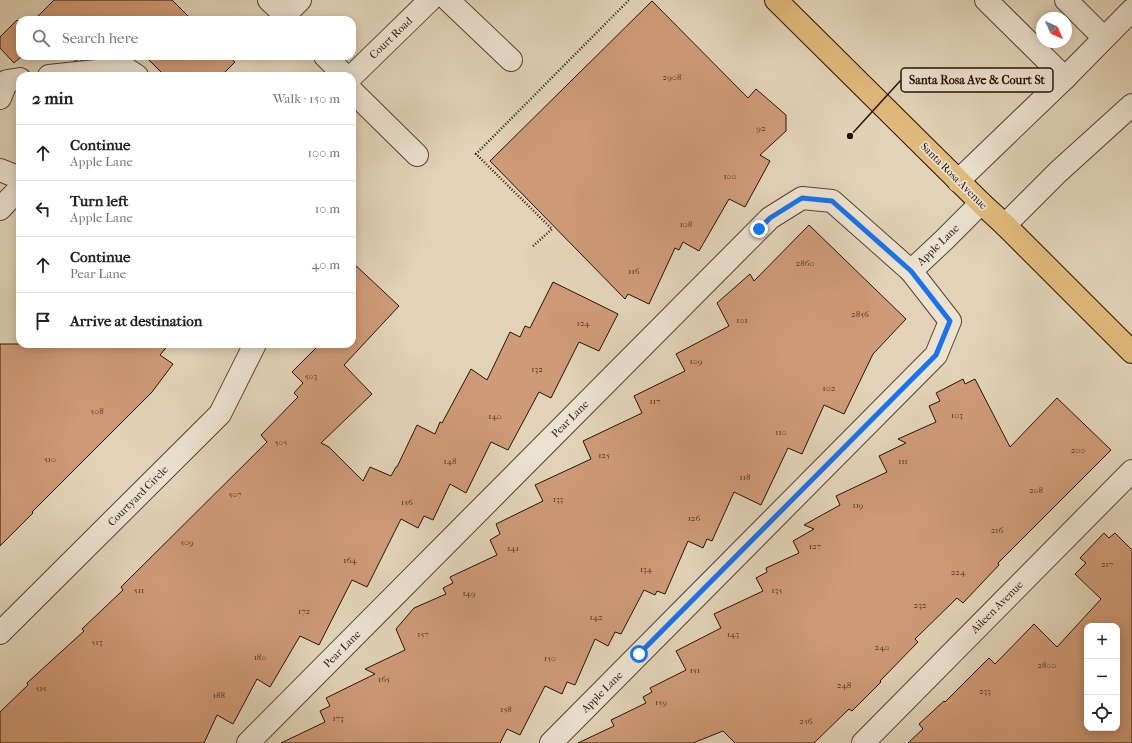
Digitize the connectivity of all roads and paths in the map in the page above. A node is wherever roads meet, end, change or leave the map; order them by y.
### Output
1 (269, 0) edge
2 (300, 0) edge
3 (430, 0) edge
4 (448, 0) edge
5 (629, 0) edge
6 (776, 0) edge
7 (986, 0) edge
8 (1066, 0) edge
9 (1132, 10) edge
10 (285, 16) edge
11 (288, 16) edge
12 (1104, 38) junction
13 (329, 60) edge
14 (511, 60) dead end
15 (87, 72) edge
16 (131, 72) edge
17 (341, 72) edge
18 (356, 72) edge
19 (1065, 78) junction
20 (16, 80) edge
21 (356, 95) edge
22 (0, 98) edge
23 (1132, 105) edge
24 (418, 155) dead end
25 (0, 170) edge
26 (16, 176) edge
27 (958, 181) junction
28 (16, 192) edge
29 (981, 203) junction
30 (0, 209) edge
31 (1005, 225) junction
32 (532, 246) dead end
33 (911, 271) junction
34 (253, 348) edge
35 (1132, 352) edge
36 (1132, 471) edge
37 (0, 633) edge
38 (248, 743) edge
39 (552, 743) edge
40 (863, 743) edge

1 - 10 street
2 - 11 street
3 - 18 street, Court Road
4 - 14 street
5 - 32 path
6 - 27 main road, Santa Rosa Avenue
7 - 19 street
8 - 12 street
9 - 12 street
12 - 19 street
13 - 17 street
15 - 16 street
19 - 27 street
20 - 22 street
21 - 24 street
23 - 31 street
25 - 26 street
27 - 29 main road, Santa Rosa Avenue
28 - 30 street
29 - 31 main road, Santa Rosa Avenue
29 - 33 street, Apple Lane
31 - 35 main road, Santa Rosa Avenue
33 - 38 street, Pear Lane
33 - 39 street, Apple Lane
34 - 37 street, Courtyard Circle
36 - 40 street, Aileen Avenue

